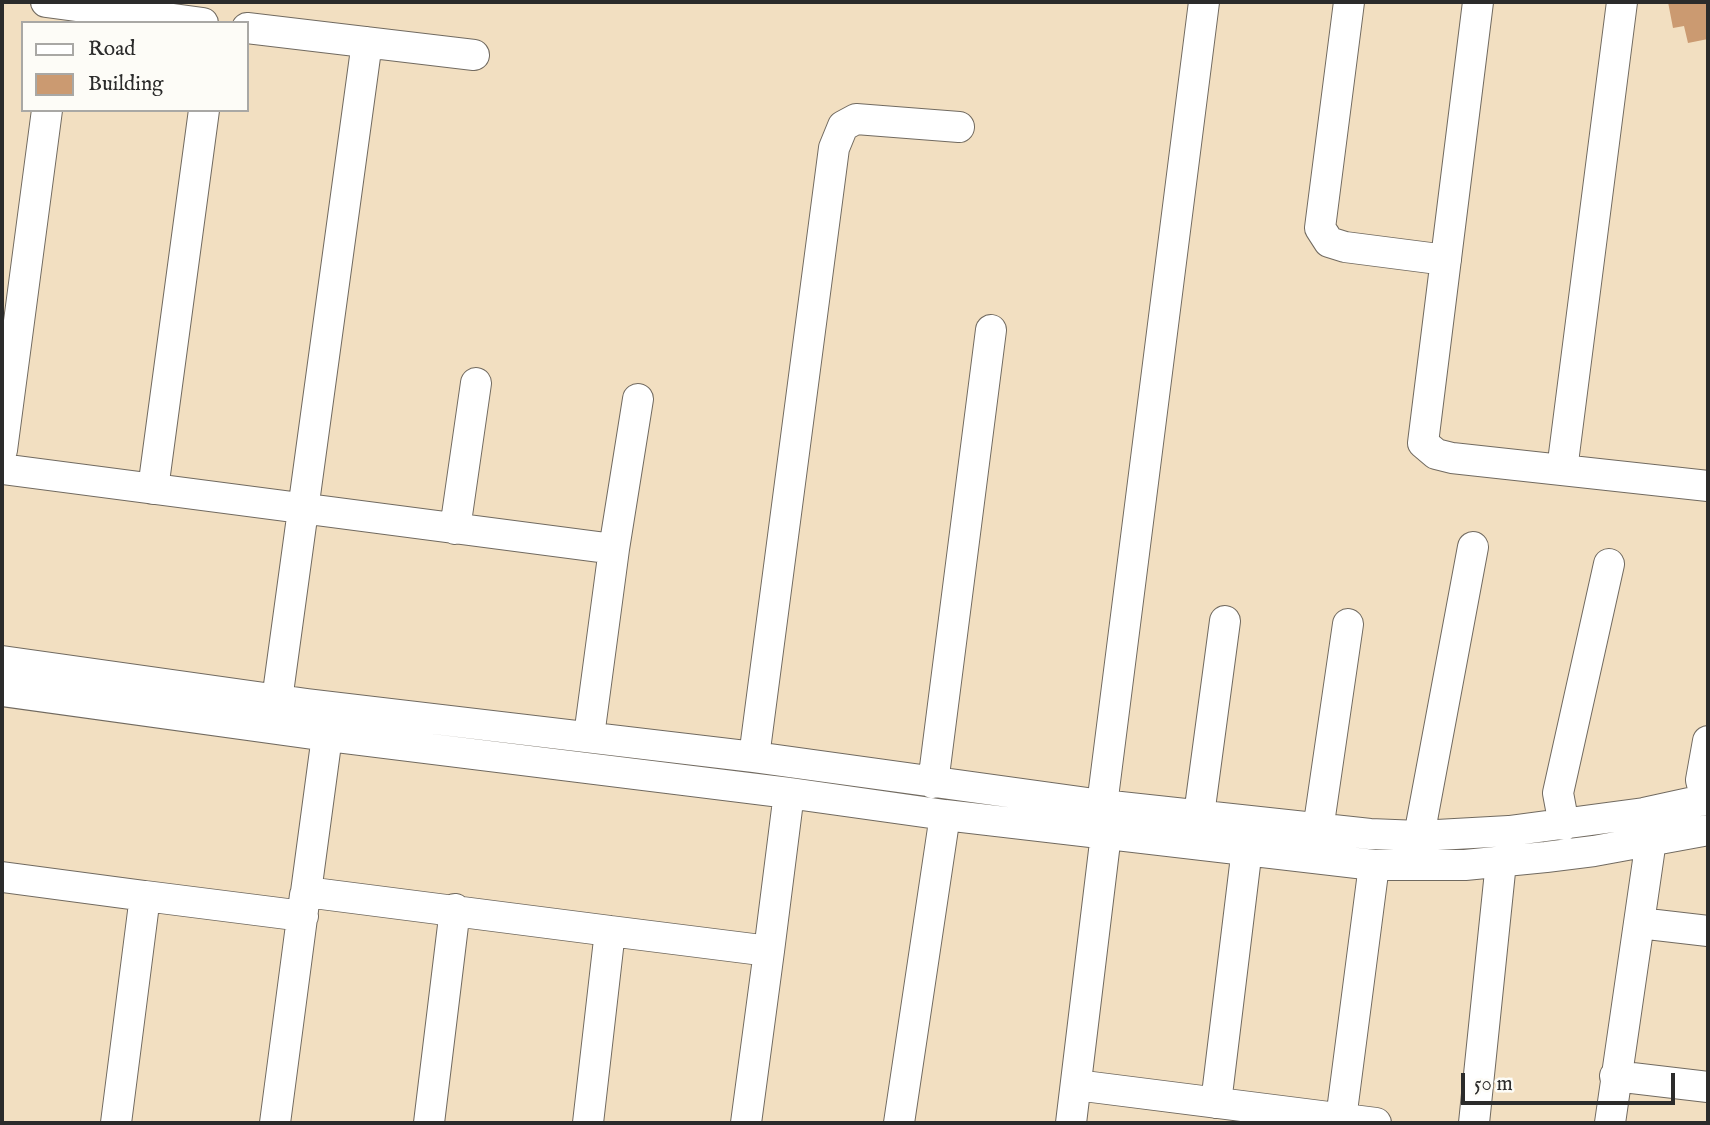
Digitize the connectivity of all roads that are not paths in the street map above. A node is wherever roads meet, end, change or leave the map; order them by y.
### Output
1 (1205, 2) edge
2 (1349, 2) edge
3 (1478, 2) edge
4 (1622, 2) edge
5 (55, 9) edge
6 (182, 21) edge
7 (248, 28) edge
8 (367, 43) junction
9 (474, 55) dead end
10 (47, 112) edge
11 (204, 112) edge
12 (958, 127) dead end
13 (1446, 260) junction
14 (991, 330) dead end
15 (476, 383) dead end
16 (638, 399) dead end
17 (2, 450) edge
18 (2, 469) edge
19 (1562, 470) junction
20 (1708, 486) edge
21 (153, 489) junction
22 (302, 508) junction
23 (455, 528) junction
24 (1473, 547) dead end
25 (614, 549) junction
26 (1609, 564) dead end
27 (1225, 621) dead end
28 (1348, 624) dead end
29 (2, 661) edge
30 (2, 691) edge
31 (277, 700) junction
32 (313, 724) junction
33 (589, 736) junction
34 (1708, 741) edge
35 (754, 757) junction
36 (933, 783) junction
37 (789, 793) junction
38 (1707, 799) edge
39 (944, 815) junction
40 (1199, 815) junction
41 (1104, 819) junction
42 (1250, 821) junction
43 (1563, 825) junction
44 (1648, 827) junction
45 (1318, 830) junction
46 (1708, 831) edge
47 (1419, 836) junction
48 (1248, 851) junction
49 (1501, 862) junction
50 (1374, 865) junction
51 (2, 877) edge
52 (145, 896) junction
53 (304, 904) junction
54 (455, 909) junction
55 (1639, 923) junction
56 (610, 931) junction
57 (1708, 931) edge
58 (769, 951) junction
59 (1615, 1076) junction
60 (1076, 1085) junction
61 (1708, 1087) edge
62 (1216, 1103) junction
63 (1290, 1118) edge
64 (1341, 1119) junction
65 (116, 1123) edge
66 (275, 1123) edge
67 (429, 1123) edge
68 (588, 1123) edge
69 (746, 1123) edge
70 (899, 1123) edge
71 (1071, 1123) edge
72 (1376, 1123) edge
73 (1474, 1123) edge
74 (1609, 1123) edge

1 - 41 street
2 - 13 street
3 - 13 street
4 - 19 street
5 - 6 street
7 - 8 street
8 - 9 street
8 - 22 street
10 - 17 street
11 - 21 street
12 - 35 street
13 - 19 street
14 - 36 street
15 - 23 street
16 - 25 street
18 - 21 street
19 - 20 street
21 - 22 street
22 - 23 street
22 - 31 street
23 - 25 street
24 - 47 street
25 - 33 street
26 - 43 street
27 - 40 street
28 - 45 street
29 - 31 street
30 - 32 street
31 - 32 street
32 - 33 street
32 - 37 street
32 - 53 street
33 - 35 street
34 - 38 street
35 - 36 street
36 - 41 street
37 - 39 street
37 - 58 street
38 - 44 street
39 - 41 street
39 - 70 street
40 - 41 street
40 - 42 street
41 - 48 street
41 - 60 street
42 - 45 street
42 - 48 street
43 - 44 street
43 - 47 street
44 - 46 street
44 - 49 street
44 - 55 street
45 - 47 street
48 - 50 street
48 - 62 street
49 - 50 street
49 - 73 street
50 - 64 street
51 - 52 street
52 - 53 street
52 - 65 street
53 - 54 street
53 - 66 street
54 - 56 street
54 - 67 street
55 - 57 street
55 - 59 street
56 - 58 street
56 - 68 street
58 - 69 street
59 - 61 street
59 - 74 street
60 - 62 street
60 - 71 street
62 - 63 street
63 - 64 street
64 - 72 street

